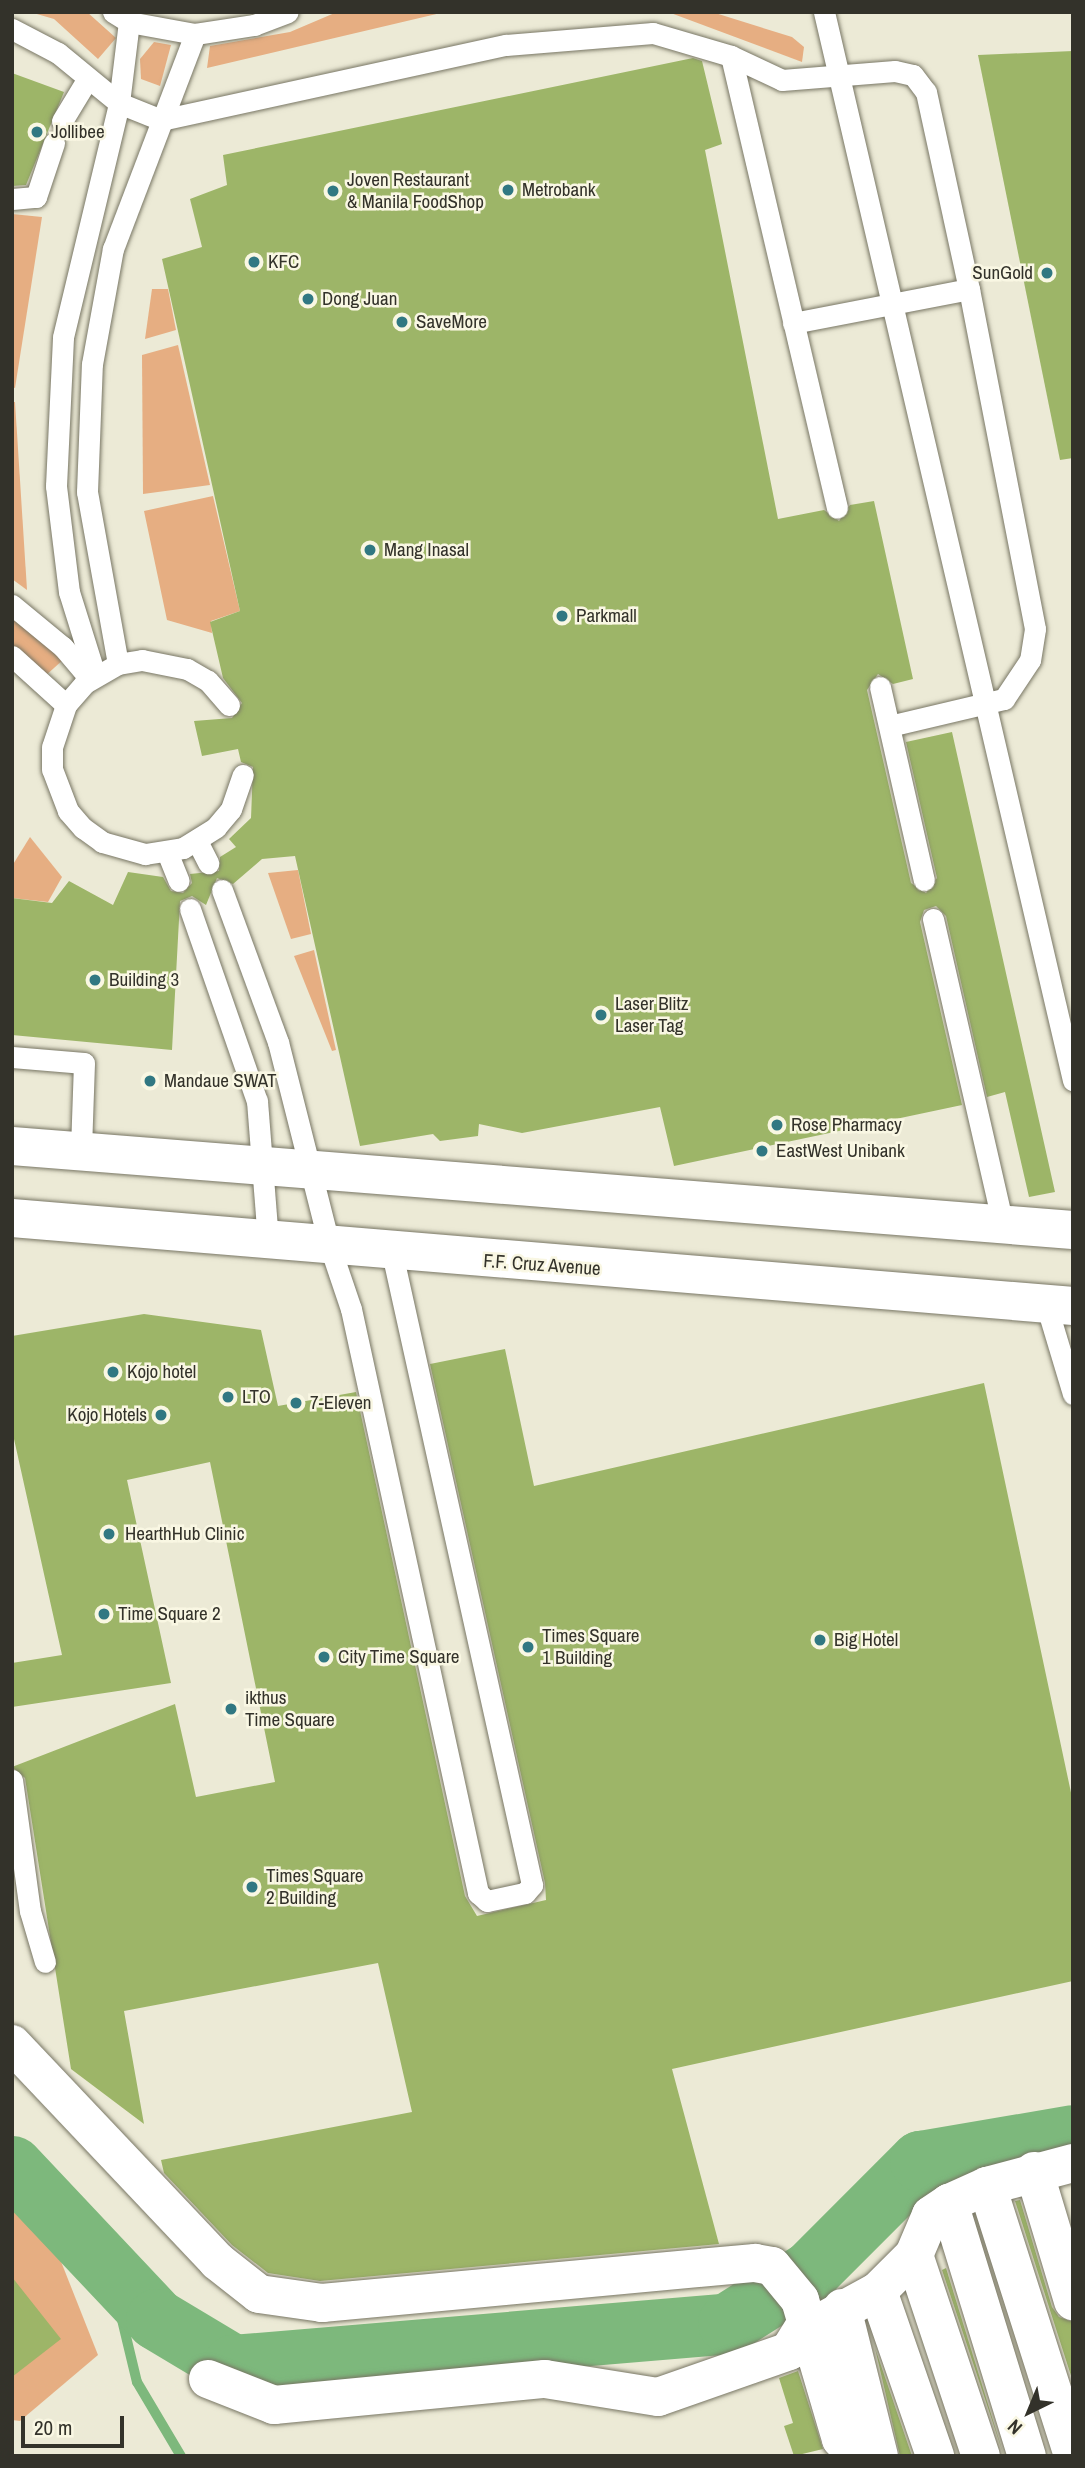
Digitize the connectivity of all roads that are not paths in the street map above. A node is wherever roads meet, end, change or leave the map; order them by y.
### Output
1 (288, 12) edge
2 (824, 12) edge
3 (121, 17) edge
4 (12, 29) edge
5 (195, 34) junction
6 (731, 56) junction
7 (840, 76) junction
8 (88, 78) junction
9 (119, 103) junction
10 (161, 120) junction
11 (62, 121) dead end
12 (54, 143) dead end
13 (12, 199) edge
14 (969, 289) junction
15 (890, 303) junction
16 (793, 323) junction
17 (837, 508) dead end
18 (12, 604) edge
19 (12, 656) edge
20 (118, 664) junction
21 (92, 677) junction
22 (880, 687) dead end
23 (66, 705) junction
24 (229, 705) dead end
25 (984, 705) junction
26 (890, 726) junction
27 (243, 775) dead end
28 (197, 841) junction
29 (167, 852) junction
30 (208, 863) dead end
31 (924, 880) dead end
32 (179, 881) dead end
33 (222, 890) dead end
34 (190, 909) dead end
35 (933, 919) dead end
36 (12, 1057) edge
37 (1073, 1080) edge
38 (12, 1146) edge
39 (81, 1151) junction
40 (263, 1163) junction
41 (309, 1166) junction
42 (12, 1218) edge
43 (1003, 1224) junction
44 (1073, 1230) edge
45 (268, 1242) junction
46 (330, 1247) junction
47 (392, 1253) junction
48 (1059, 1305) edge
49 (1073, 1394) edge
50 (12, 1780) edge
51 (12, 1891) edge
52 (30, 1911) junction
53 (45, 1962) dead end
54 (12, 2044) edge
55 (1073, 2163) edge
56 (1034, 2171) junction
57 (987, 2186) junction
58 (949, 2203) junction
59 (914, 2255) junction
60 (878, 2291) junction
61 (796, 2299) junction
62 (1073, 2301) edge
63 (842, 2308) junction
64 (1059, 2359) edge
65 (208, 2379) dead end
66 (1073, 2455) edge
67 (859, 2456) edge
68 (879, 2456) edge
69 (934, 2456) edge
70 (981, 2456) edge
71 (1027, 2456) edge

1 - 5 lane
2 - 7 lane
3 - 5 lane
3 - 9 lane
4 - 8 lane
5 - 10 lane
6 - 7 lane
6 - 10 lane
6 - 16 lane
7 - 14 lane
7 - 15 lane
8 - 9 lane
8 - 11 lane
9 - 10 lane
9 - 21 lane
10 - 20 lane
12 - 13 lane
14 - 15 lane
14 - 25 lane
15 - 16 lane
15 - 25 lane
16 - 17 lane
18 - 21 lane
19 - 23 lane
20 - 21 lane
20 - 24 lane
21 - 23 lane
22 - 26 lane
23 - 29 lane
25 - 26 lane
25 - 37 lane
26 - 31 lane
27 - 28 lane
28 - 29 lane
28 - 30 lane
29 - 32 lane
33 - 41 lane
34 - 40 lane
35 - 43 lane
36 - 39 lane
38 - 39 street
39 - 40 street
40 - 41 street
40 - 45 lane
41 - 43 street
41 - 46 lane
42 - 45 street, F.F. Cruz Avenue
43 - 44 street
45 - 46 street, F.F. Cruz Avenue
46 - 47 street, F.F. Cruz Avenue
46 - 47 lane
47 - 48 street, F.F. Cruz Avenue
48 - 49 lane
50 - 52 lane
51 - 52 lane
52 - 53 lane
54 - 61 street
55 - 56 street
56 - 57 street
56 - 62 street
57 - 58 street
57 - 64 street
58 - 59 street
58 - 71 street
59 - 60 street
59 - 70 street
60 - 63 street
60 - 69 street
61 - 63 street
61 - 65 street
61 - 67 street
63 - 68 street
64 - 66 street

